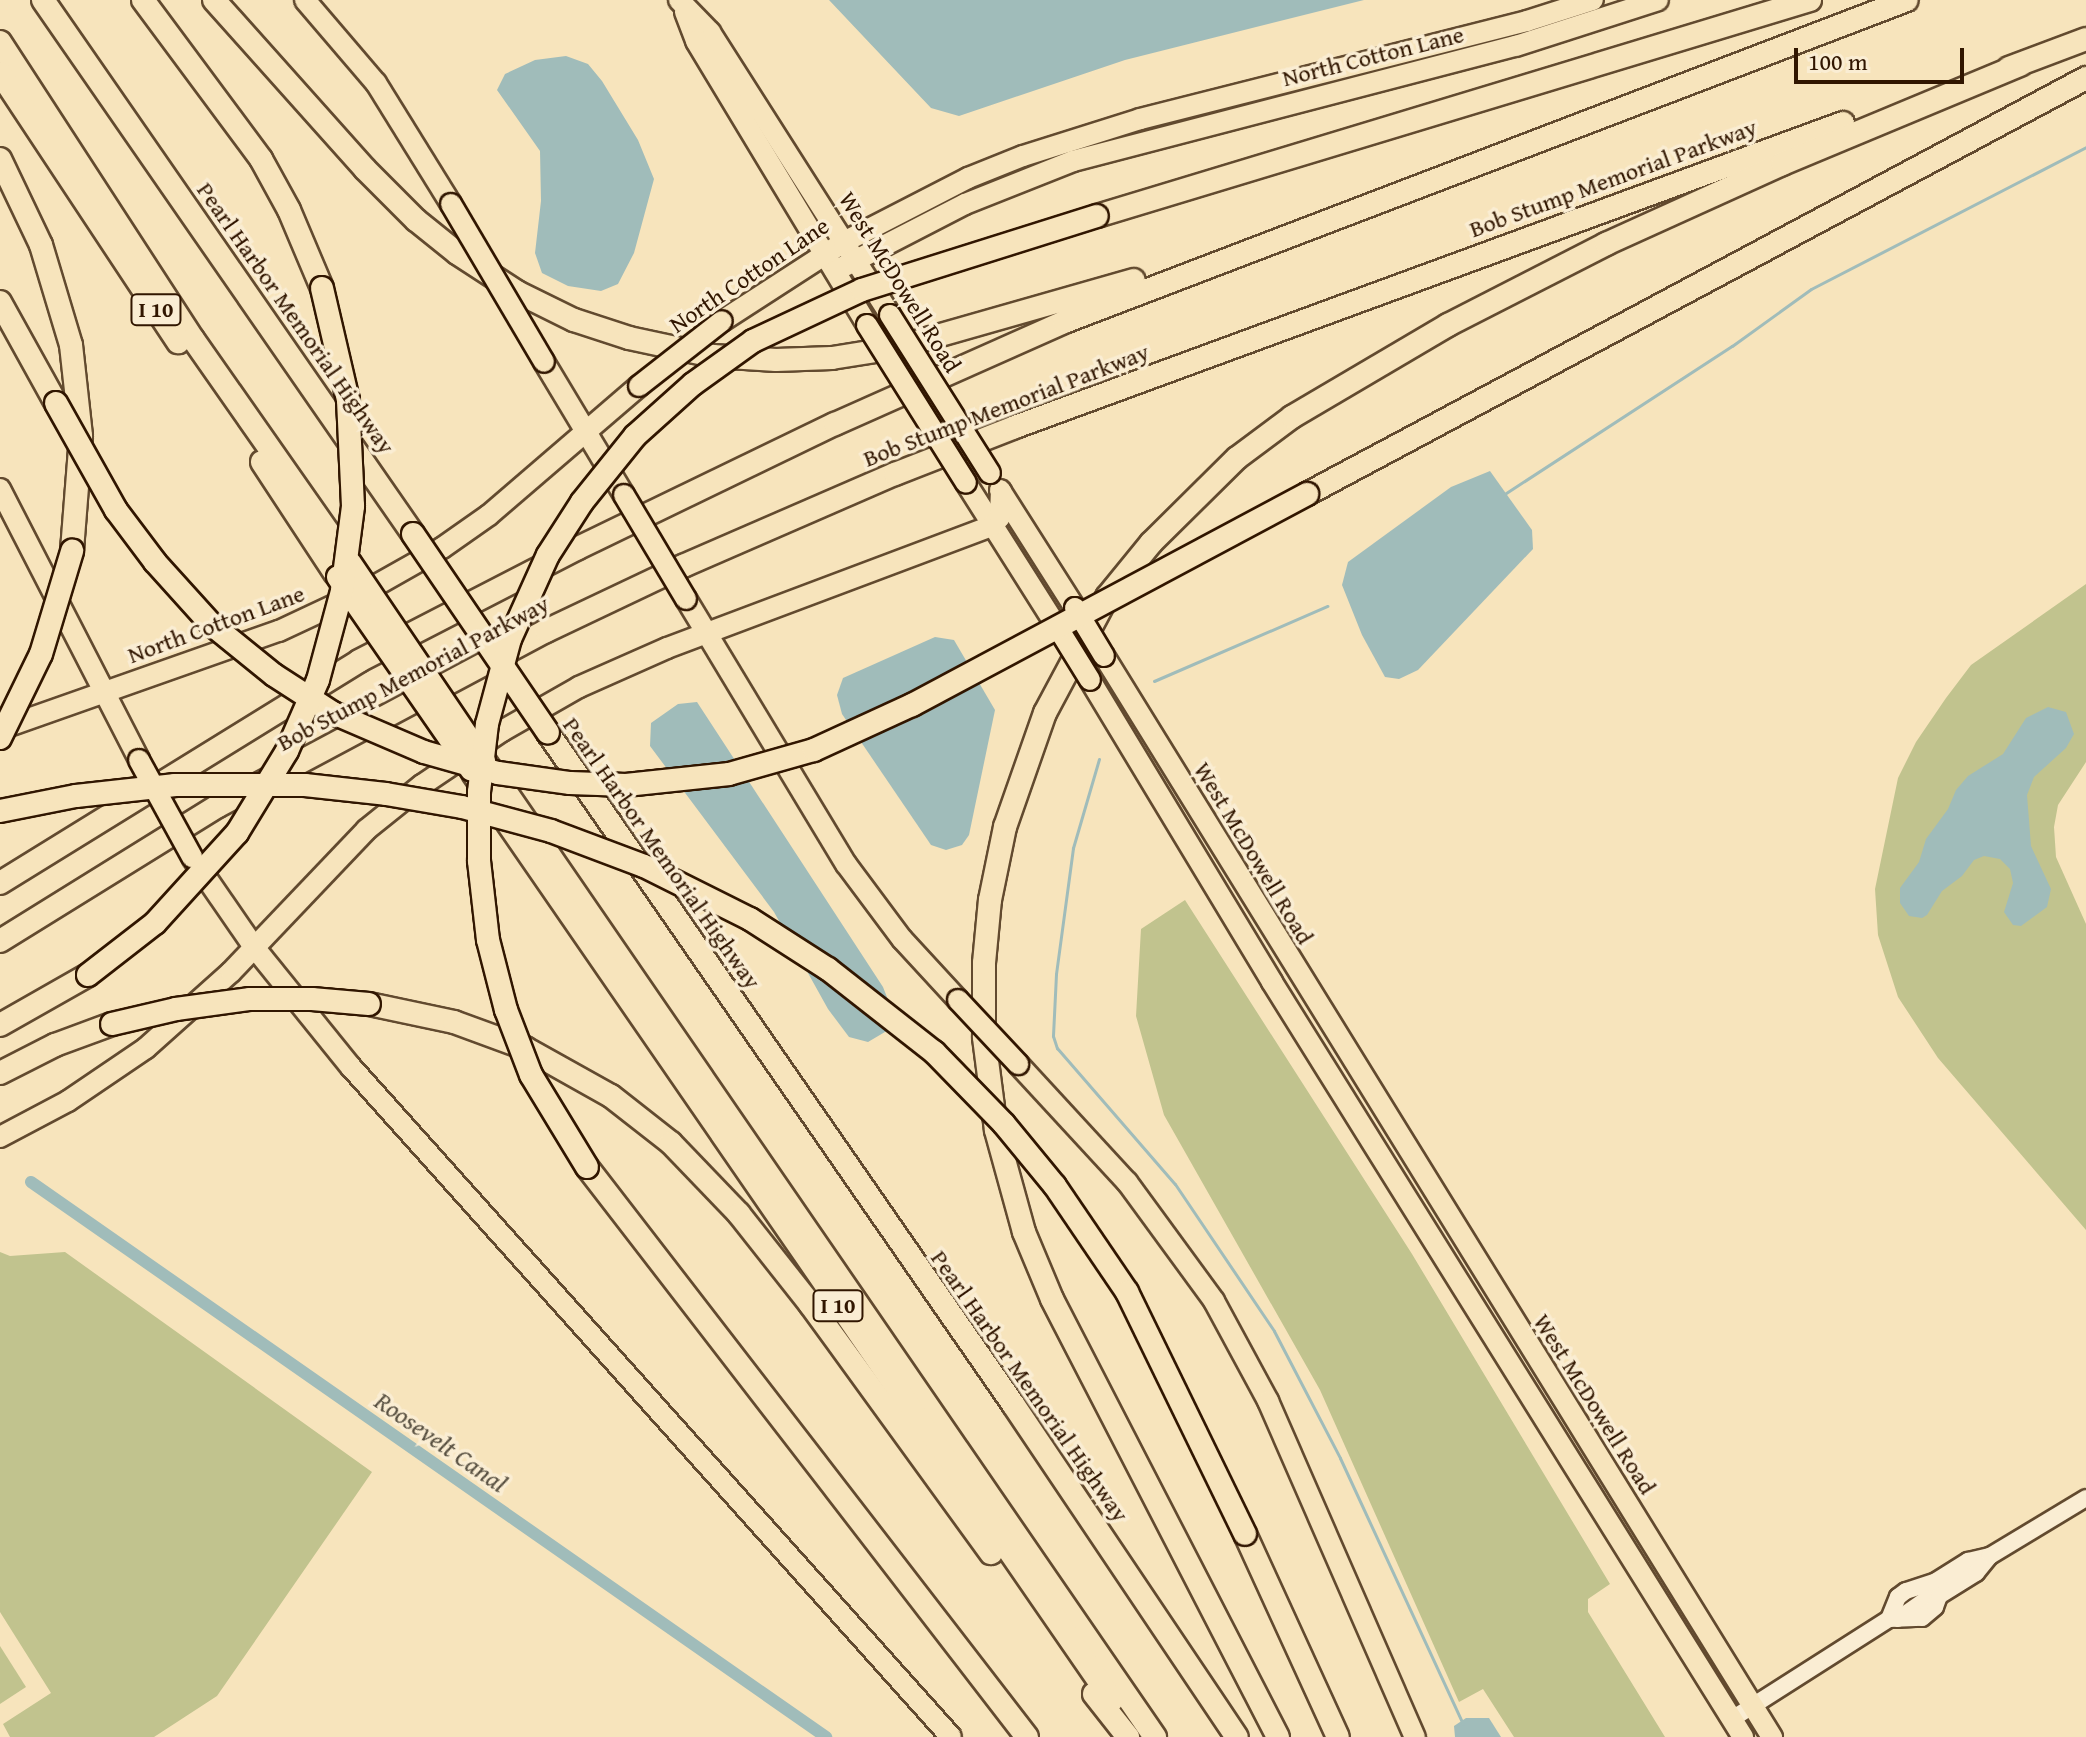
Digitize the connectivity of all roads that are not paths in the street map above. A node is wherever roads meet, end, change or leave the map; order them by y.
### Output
1 (43, 0) edge
2 (143, 0) edge
3 (214, 0) edge
4 (305, 0) edge
5 (1593, 0) edge
6 (1658, 0) edge
7 (1810, 0) edge
8 (1907, 0) edge
9 (681, 2) edge
10 (2086, 39) edge
11 (0, 42) edge
12 (2020, 65) junction
13 (0, 73) edge
14 (2086, 78) edge
15 (0, 159) edge
16 (1387, 196) junction
17 (844, 242) junction
18 (855, 260) junction
19 (830, 262) junction
20 (0, 302) edge
21 (588, 432) junction
22 (0, 489) edge
23 (1001, 491) junction
24 (992, 526) junction
25 (342, 568) junction
26 (706, 633) junction
27 (104, 692) junction
28 (0, 729) edge
29 (0, 738) edge
30 (479, 767) junction
31 (0, 811) edge
32 (0, 883) edge
33 (0, 941) edge
34 (254, 947) junction
35 (0, 1025) edge
36 (0, 1073) edge
37 (0, 1137) edge
38 (2086, 1498) edge
39 (1752, 1706) junction
40 (1732, 1719) junction
41 (951, 1737) edge
42 (1027, 1737) edge
43 (1128, 1737) edge
44 (1137, 1737) edge
45 (1155, 1737) edge
46 (1237, 1737) edge
47 (1278, 1737) edge
48 (1338, 1737) edge
49 (1415, 1737) edge
50 (1743, 1737) edge
51 (1772, 1737) edge

1 - 46 highway, Pearl Harbor Memorial Highway, bridge
2 - 35 highway, bridge
3 - 16 highway
4 - 21 main road, bridge
5 - 17 main road, North Cotton Lane
6 - 18 main road, North Cotton Lane
7 - 42 highway, bridge
8 - 16 highway, Bob Stump Memorial Parkway
9 - 17 main road, West McDowell Road
9 - 19 main road, West McDowell Road
10 - 12 highway, Bob Stump Memorial Parkway
11 - 25 highway
12 - 33 highway, Bob Stump Memorial Parkway
12 - 47 highway
13 - 25 highway, I 10
14 - 20 highway, bridge
15 - 29 highway, bridge
16 - 32 highway, Bob Stump Memorial Parkway
17 - 18 main road, West McDowell Road
17 - 19 main road, North Cotton Lane
18 - 19 main road, North Cotton Lane
18 - 23 main road, West McDowell Road, bridge
19 - 21 main road, North Cotton Lane, bridge
19 - 24 main road, West McDowell Road, bridge
21 - 26 main road, bridge
21 - 27 main road, North Cotton Lane
22 - 27 main road
23 - 24 main road
23 - 39 main road, West McDowell Road, bridge
24 - 26 main road
24 - 40 main road, West McDowell Road, bridge
25 - 30 highway, I 10, bridge
26 - 34 main road
26 - 49 main road, bridge
27 - 28 main road, North Cotton Lane
27 - 34 main road, bridge
30 - 44 highway, I 10
30 - 45 highway
31 - 48 highway, bridge
34 - 37 main road
34 - 41 main road
36 - 43 highway, bridge
38 - 39 street
39 - 40 street
39 - 51 main road, West McDowell Road
40 - 50 main road, West McDowell Road

